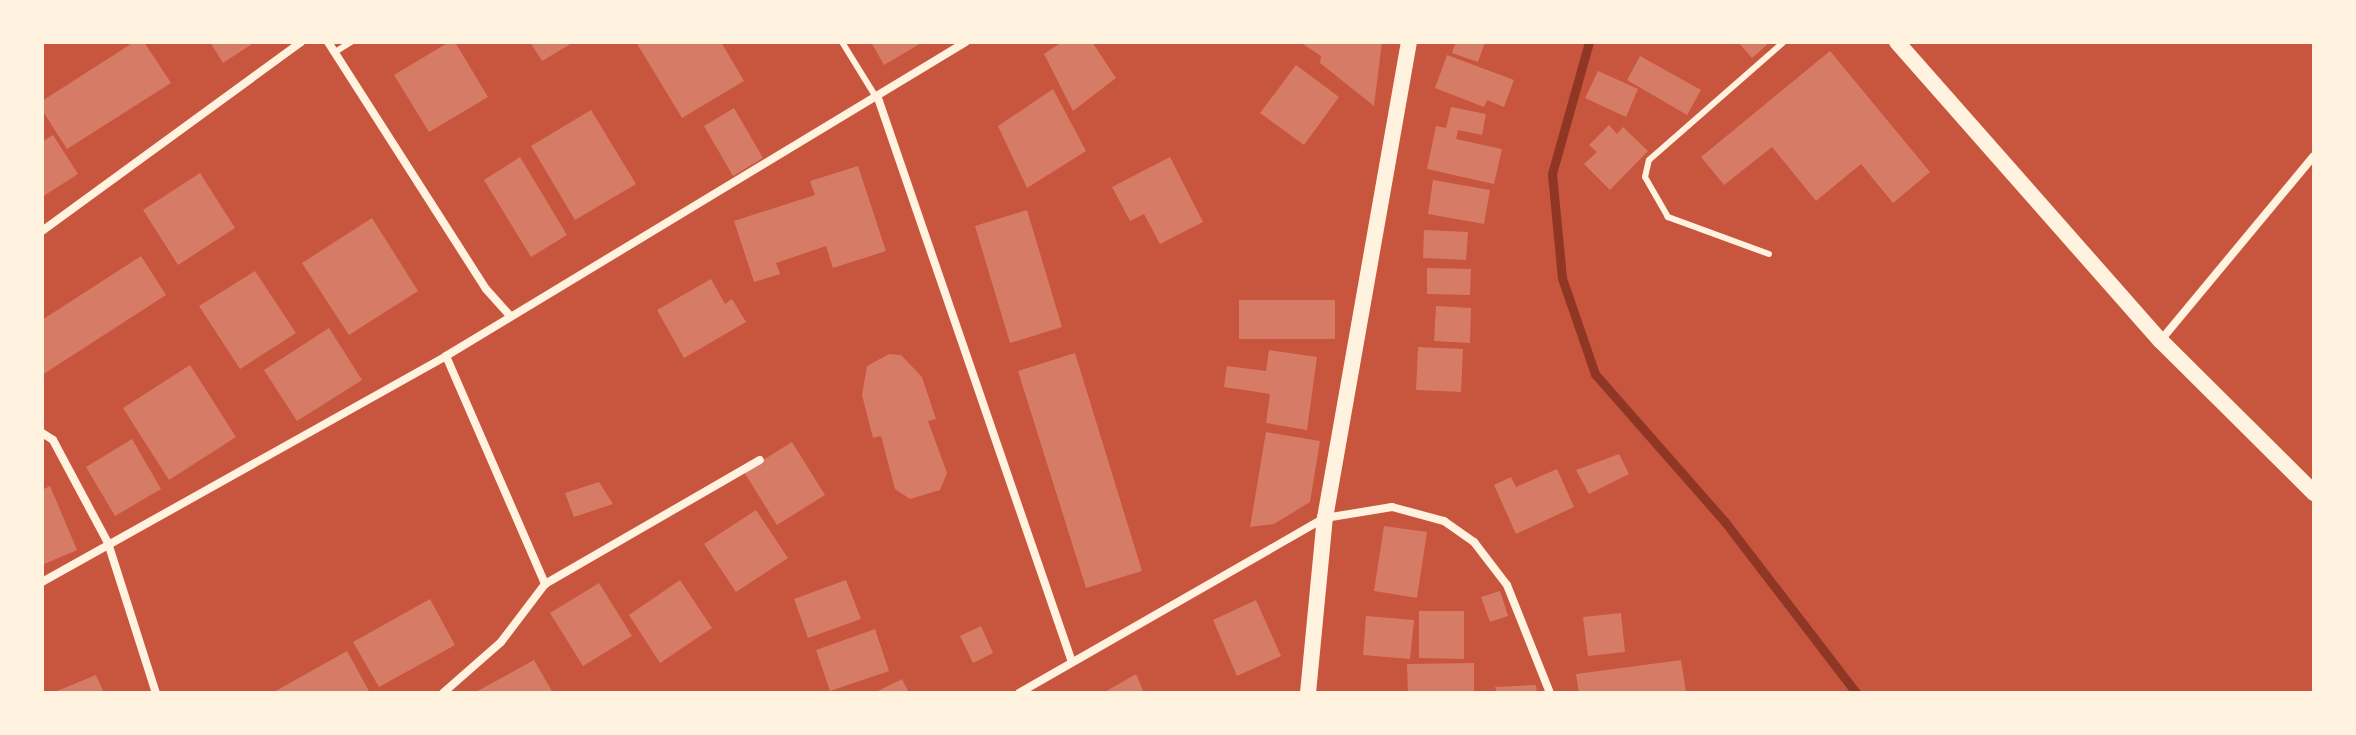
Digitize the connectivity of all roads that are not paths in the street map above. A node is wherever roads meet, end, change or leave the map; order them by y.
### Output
1 (301, 42) edge
2 (328, 42) edge
3 (351, 42) edge
4 (842, 42) edge
5 (966, 42) edge
6 (1409, 42) edge
7 (1784, 42) edge
8 (1897, 42) edge
9 (335, 52) junction
10 (878, 98) junction
11 (2314, 156) edge
12 (42, 231) edge
13 (1769, 254) dead end
14 (510, 316) junction
15 (2161, 341) junction
16 (446, 356) junction
17 (42, 433) edge
18 (760, 460) dead end
19 (2314, 493) edge
20 (1325, 518) junction
21 (108, 543) junction
22 (42, 582) edge
23 (545, 584) junction
24 (1072, 662) junction
25 (156, 693) edge
26 (443, 693) edge
27 (1019, 693) edge
28 (1308, 693) edge
29 (1550, 693) edge

1 - 12 street
2 - 9 street
3 - 9 lane
4 - 10 lane
5 - 10 street
6 - 20 main road
7 - 13 lane
8 - 15 main road
9 - 14 street
10 - 14 street
10 - 24 street
11 - 15 street
14 - 16 street
15 - 19 main road
16 - 21 street
16 - 23 street
17 - 21 street
18 - 23 street
20 - 24 street
20 - 28 main road
20 - 29 street
21 - 22 street
21 - 25 street
23 - 26 street
24 - 27 street

